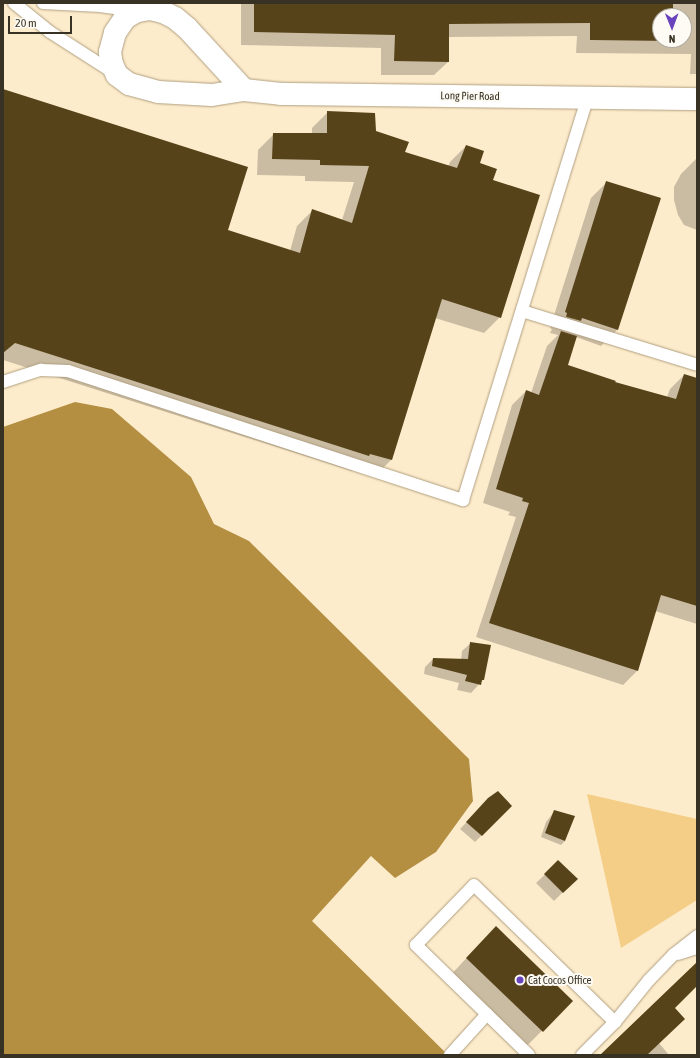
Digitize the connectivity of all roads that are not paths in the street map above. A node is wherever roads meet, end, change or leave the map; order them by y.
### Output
1 (14, 3) edge
2 (43, 3) edge
3 (181, 3) edge
4 (137, 11) junction
5 (187, 28) junction
6 (117, 75) junction
7 (244, 90) junction
8 (588, 97) junction
9 (697, 99) edge
10 (522, 311) junction
11 (697, 365) edge
12 (3, 382) edge
13 (697, 936) edge
14 (697, 948) edge
15 (674, 955) junction
16 (487, 1014) junction
17 (615, 1022) junction
18 (450, 1055) edge
19 (529, 1055) edge
20 (582, 1055) edge

1 - 6 lane
2 - 4 lane
3 - 5 street
4 - 5 street
4 - 6 street
5 - 7 street
6 - 7 street, Long Pier Road
7 - 8 street, Long Pier Road
8 - 9 street, Long Pier Road
8 - 10 lane
10 - 11 lane
10 - 12 lane
13 - 15 lane
14 - 15 lane
15 - 17 lane
16 - 17 lane
16 - 18 lane
16 - 19 lane
17 - 20 lane

